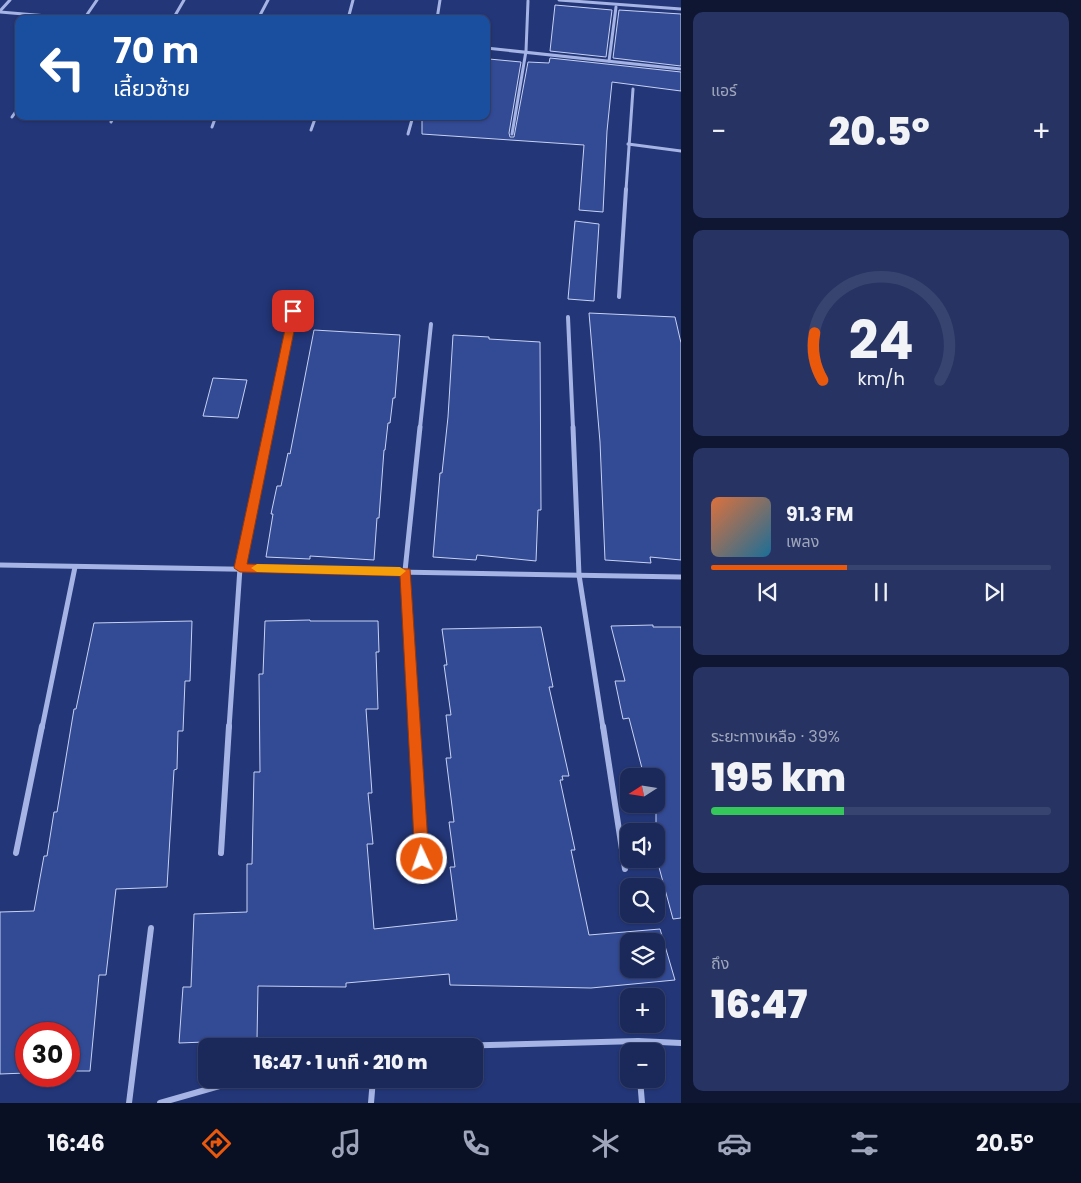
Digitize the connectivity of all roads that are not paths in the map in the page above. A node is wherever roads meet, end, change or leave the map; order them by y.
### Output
1 (10, 0) edge
2 (97, 0) edge
3 (184, 0) edge
4 (268, 0) edge
5 (353, 0) edge
6 (440, 0) edge
7 (559, 0) edge
8 (528, 1) edge
9 (616, 7) dead end
10 (681, 9) edge
11 (0, 11) edge
12 (42, 15) edge
13 (86, 15) edge
14 (175, 15) edge
15 (260, 15) edge
16 (349, 15) edge
17 (438, 15) edge
18 (490, 48) edge
19 (526, 52) junction
20 (609, 60) junction
21 (681, 69) edge
22 (633, 89) dead end
23 (15, 113) edge
24 (12, 117) dead end
25 (215, 120) edge
26 (315, 120) edge
27 (412, 120) edge
28 (212, 127) dead end
29 (311, 130) dead end
30 (408, 134) dead end
31 (512, 134) dead end
32 (628, 144) junction
33 (681, 150) edge
34 (618, 297) dead end
35 (293, 311) dead end
36 (568, 317) dead end
37 (430, 324) dead end
38 (0, 565) edge
39 (75, 567) junction
40 (240, 568) junction
41 (406, 572) junction
42 (580, 575) junction
43 (681, 577) edge
44 (16, 853) dead end
45 (221, 853) dead end
46 (422, 859) dead end
47 (625, 869) dead end
48 (151, 928) dead end
49 (638, 1041) joint
50 (681, 1043) edge
51 (483, 1045) edge
52 (212, 1088) edge
53 (372, 1088) edge
54 (641, 1088) edge
55 (129, 1103) edge
56 (160, 1103) edge
57 (371, 1103) edge
58 (642, 1103) edge

1 - 11 street
2 - 13 street
3 - 14 street
4 - 15 street
5 - 16 street
6 - 17 street
7 - 10 street
8 - 19 street
9 - 20 street
11 - 12 street
18 - 19 street
19 - 20 street
19 - 31 street
20 - 21 street
22 - 32 street
23 - 24 street
25 - 28 street
26 - 29 street
27 - 30 street
32 - 33 street
32 - 34 street
35 - 40 street
36 - 42 street
37 - 41 street
38 - 39 street
39 - 40 street
39 - 44 street
40 - 41 street
40 - 45 street
41 - 42 street
41 - 46 street
42 - 43 street
42 - 47 street
48 - 55 street
49 - 50 street
49 - 51 street
52 - 56 street
53 - 57 street
54 - 58 street

